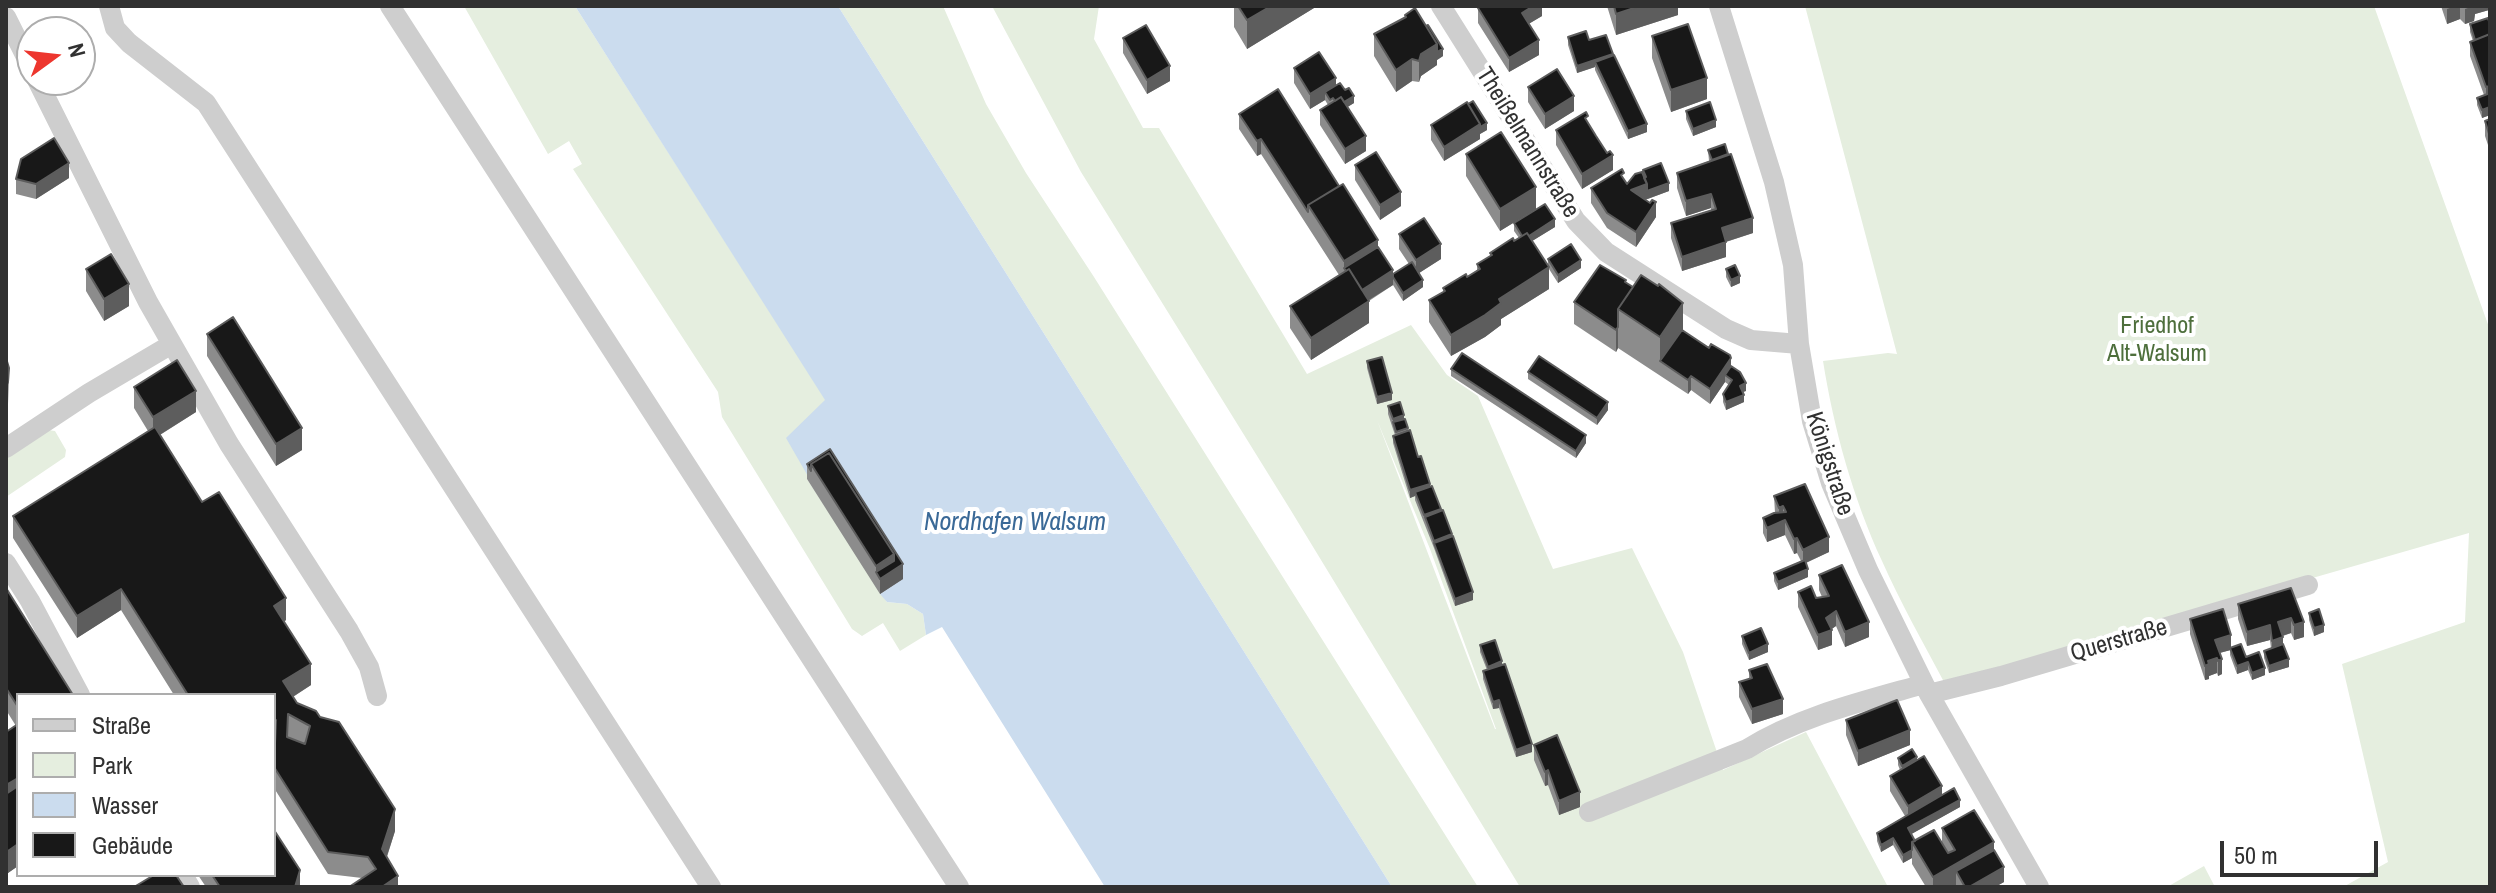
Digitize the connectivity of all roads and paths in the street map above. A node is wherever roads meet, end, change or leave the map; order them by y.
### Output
1 (109, 6) edge
2 (390, 6) edge
3 (1441, 6) edge
4 (1719, 6) edge
5 (6, 17) edge
6 (16, 37) edge
7 (45, 96) edge
8 (172, 344) junction
9 (1799, 344) junction
10 (6, 448) edge
11 (6, 563) edge
12 (2308, 585) dead end
13 (1926, 689) junction
14 (79, 693) edge
15 (377, 696) dead end
16 (1589, 812) dead end
17 (711, 887) edge
18 (959, 887) edge
19 (2039, 887) edge

1 - 17 street
2 - 18 street
3 - 9 street, Theißelmannstraße
4 - 9 street, Königstraße
5 - 6 street
7 - 8 street
8 - 10 street
8 - 15 street
9 - 13 street, Königstraße
11 - 14 street
12 - 13 street, Querstraße
13 - 16 street, Querstraße
13 - 19 street, Königstraße

